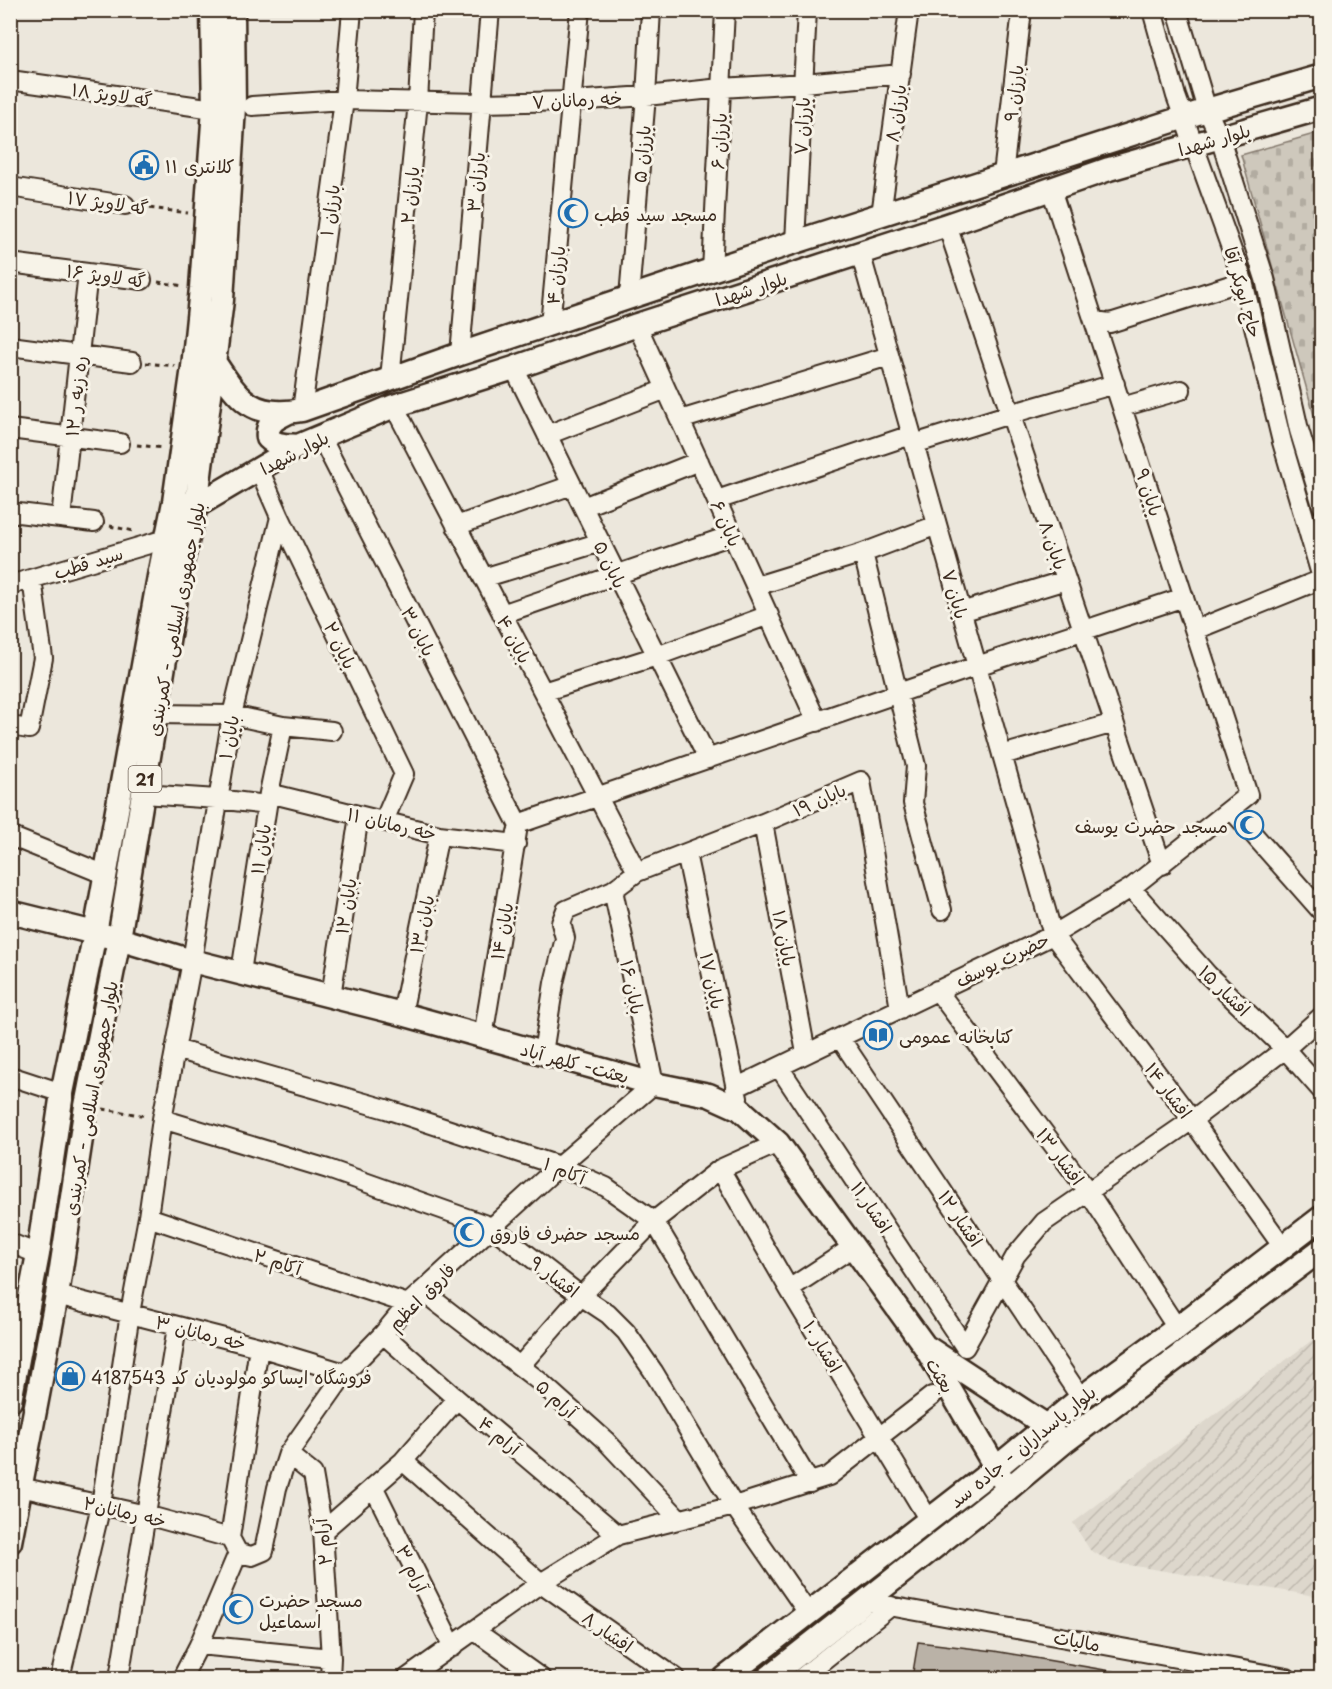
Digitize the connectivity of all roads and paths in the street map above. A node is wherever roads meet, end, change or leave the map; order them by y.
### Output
1 (166, 10) edge
2 (233, 10) edge
3 (352, 10) edge
4 (423, 10) edge
5 (490, 10) edge
6 (580, 10) edge
7 (651, 10) edge
8 (725, 10) edge
9 (807, 10) edge
10 (909, 10) edge
11 (1022, 10) edge
12 (1152, 10) edge
13 (1177, 10) edge
14 (212, 14) edge
15 (901, 74) junction
16 (1322, 76) edge
17 (10, 80) edge
18 (804, 83) junction
19 (721, 88) junction
20 (646, 96) junction
21 (344, 100) junction
22 (573, 101) junction
23 (418, 102) junction
24 (481, 103) junction
25 (252, 106) dead end
26 (1322, 108) edge
27 (214, 109) junction
28 (1207, 110) junction
29 (1184, 117) junction
30 (1220, 138) junction
31 (1195, 145) junction
32 (1003, 176) junction
33 (10, 187) edge
34 (1052, 189) junction
35 (125, 205) joint
36 (881, 215) junction
37 (206, 216) junction
38 (947, 225) junction
39 (795, 242) junction
40 (860, 252) junction
41 (10, 262) edge
42 (712, 271) junction
43 (88, 273) junction
44 (142, 280) joint
45 (1243, 281) junction
46 (201, 288) junction
47 (629, 297) junction
48 (1094, 321) junction
49 (550, 325) junction
50 (637, 325) junction
51 (10, 346) edge
52 (460, 354) junction
53 (80, 356) junction
54 (889, 356) junction
55 (132, 362) joint
56 (204, 365) junction
57 (514, 368) junction
58 (390, 378) junction
59 (1115, 384) junction
60 (666, 389) junction
61 (1181, 390) dead end
62 (394, 406) junction
63 (1122, 407) junction
64 (294, 411) junction
65 (1010, 414) junction
66 (680, 420) junction
67 (10, 429) edge
68 (547, 435) junction
69 (71, 436) junction
70 (321, 437) junction
71 (913, 440) junction
72 (120, 442) joint
73 (298, 446) junction
74 (181, 450) junction
75 (699, 461) junction
76 (259, 469) junction
77 (572, 485) junction
78 (717, 500) junction
79 (174, 502) junction
80 (1322, 505) edge
81 (196, 506) junction
82 (583, 507) junction
83 (10, 512) edge
84 (280, 517) junction
85 (61, 518) junction
86 (94, 522) joint
87 (937, 525) junction
88 (456, 526) junction
89 (135, 532) dead end
90 (732, 535) junction
91 (166, 539) junction
92 (601, 542) junction
93 (863, 553) junction
94 (170, 572) junction
95 (617, 576) junction
96 (483, 578) junction
97 (1322, 578) edge
98 (32, 579) junction
99 (1066, 580) junction
100 (10, 585) edge
101 (756, 586) junction
102 (1184, 597) junction
103 (962, 612) junction
104 (502, 614) junction
105 (769, 615) junction
106 (1083, 630) junction
107 (1195, 630) junction
108 (657, 656) junction
109 (977, 666) junction
110 (543, 692) junction
111 (897, 694) junction
112 (157, 714) junction
113 (231, 715) junction
114 (817, 722) junction
115 (1114, 723) junction
116 (10, 726) edge
117 (283, 726) junction
118 (332, 731) dead end
119 (1002, 755) junction
120 (708, 759) junction
121 (143, 794) junction
122 (1248, 795) joint
123 (597, 797) junction
124 (217, 799) junction
125 (268, 799) junction
126 (1231, 809) junction
127 (359, 816) junction
128 (384, 821) junction
129 (763, 823) junction
130 (518, 824) junction
131 (439, 835) junction
132 (10, 836) edge
133 (516, 844) junction
134 (686, 853) junction
135 (1162, 865) junction
136 (636, 872) junction
137 (106, 875) junction
138 (1131, 888) junction
139 (613, 890) junction
140 (942, 910) dead end
141 (10, 912) edge
142 (1322, 912) edge
143 (95, 933) junction
144 (1053, 935) junction
145 (119, 939) junction
146 (192, 961) junction
147 (241, 972) junction
148 (937, 990) junction
149 (331, 996) junction
150 (900, 1009) junction
151 (402, 1014) junction
152 (1322, 1016) edge
153 (483, 1037) junction
154 (840, 1038) junction
155 (175, 1049) junction
156 (1286, 1049) junction
157 (543, 1053) junction
158 (806, 1053) junction
159 (779, 1067) junction
160 (10, 1076) edge
161 (654, 1084) junction
162 (1322, 1091) edge
163 (63, 1092) junction
164 (738, 1098) junction
165 (86, 1106) junction
166 (162, 1119) junction
167 (1192, 1120) junction
168 (778, 1143) junction
169 (559, 1166) junction
170 (720, 1169) junction
171 (1087, 1190) junction
172 (148, 1217) junction
173 (1322, 1217) edge
174 (654, 1221) junction
175 (492, 1227) junction
176 (10, 1243) edge
177 (854, 1247) junction
178 (1282, 1247) junction
179 (1322, 1249) edge
180 (38, 1254) junction
181 (1003, 1280) junction
182 (789, 1289) junction
183 (422, 1291) junction
184 (57, 1295) junction
185 (581, 1296) junction
186 (408, 1304) junction
187 (130, 1312) junction
188 (177, 1327) junction
189 (1177, 1328) junction
190 (383, 1334) junction
191 (924, 1345) junction
192 (259, 1347) junction
193 (520, 1366) junction
194 (345, 1373) junction
195 (932, 1396) dead end
196 (1081, 1398) junction
197 (457, 1399) junction
198 (10, 1401) edge
199 (1047, 1426) junction
200 (877, 1437) junction
201 (1063, 1443) junction
202 (288, 1454) junction
203 (403, 1461) junction
204 (996, 1468) junction
205 (810, 1483) junction
206 (20, 1487) junction
207 (374, 1488) junction
208 (1008, 1489) junction
209 (101, 1505) junction
210 (735, 1506) junction
211 (146, 1515) junction
212 (679, 1519) junction
213 (929, 1520) junction
214 (323, 1531) junction
215 (618, 1535) junction
216 (10, 1542) edge
217 (234, 1545) junction
218 (541, 1583) junction
219 (867, 1602) junction
220 (891, 1606) junction
221 (808, 1613) junction
222 (475, 1631) junction
223 (199, 1645) junction
224 (453, 1647) junction
225 (331, 1658) junction
226 (60, 1678) edge
227 (119, 1678) edge
228 (182, 1678) edge
229 (330, 1678) edge
230 (407, 1678) edge
231 (541, 1678) edge
232 (676, 1678) edge
233 (725, 1678) edge
234 (768, 1678) edge
235 (801, 1678) edge
236 (1287, 1678) edge

1 - 14 path
2 - 56 main road, بلوار جمهوری اسلامی - کمربندی / 21
3 - 21 street, بارزان ۱
4 - 23 street, بارزان ۲
5 - 24 street, بارزان ۳
6 - 22 street, بارزان ۴
7 - 20 street, بارزان ۵
8 - 19 street, بارزان ۶
9 - 18 street, بارزان ۷
10 - 15 street, بارزان ۸
11 - 32 street, بارزان ۹
12 - 29 street, حاج ابوبکر آقا
13 - 28 street, حاج ابوبکر آقا
14 - 27 main road, بلوار جمهوری اسلامی - کمربندی / 21
15 - 18 street, خه رمانان ۷
15 - 36 street, بارزان ۸
16 - 28 main road, بلوار شهدا
17 - 27 street, گه لاویژ ۱۸
18 - 19 street, خه رمانان ۷
18 - 39 street, بارزان ۷
19 - 20 street, خه رمانان ۷
19 - 42 street, بارزان ۶
20 - 22 street, خه رمانان ۷
20 - 47 street, بارزان ۵
21 - 23 street, خه رمانان ۷
21 - 25 street, خه رمانان ۷
21 - 64 street, بارزان ۱
22 - 24 street, خه رمانان ۷
22 - 49 street, بارزان ۴
23 - 24 street, خه رمانان ۷
23 - 58 street, بارزان ۲
24 - 52 street, بارزان ۳
26 - 30 main road, بلوار شهدا
27 - 37 main road, بلوار جمهوری اسلامی - کمربندی / 21
28 - 29 main road, بلوار شهدا
28 - 30 street, حاج ابوبکر آقا
29 - 31 street, حاج ابوبکر آقا
29 - 32 main road, بلوار شهدا
30 - 31 main road, بلوار شهدا
30 - 80 street, حاج ابوبکر آقا
31 - 34 main road, بلوار شهدا
31 - 45 street, حاج ابوبکر آقا
32 - 36 main road, بلوار شهدا
33 - 35 street, گه لاویژ ۱۷
34 - 38 main road, بلوار شهدا
34 - 48 street, بابان ۹
35 - 37 path, گه لاویژ ۱۷
36 - 39 main road, بلوار شهدا
37 - 46 main road, بلوار جمهوری اسلامی - کمربندی / 21
38 - 40 main road, بلوار شهدا
38 - 65 street, بابان ۸
39 - 42 main road, بلوار شهدا
40 - 50 main road, بلوار شهدا
40 - 54 street, بابان ۷
41 - 43 street, ۱۶ گه لاویژ
42 - 47 main road, بلوار شهدا
43 - 44 street, ۱۶ گه لاویژ
43 - 53 street, ره زبه ر ۱۲
44 - 46 path, ۱۶ گه لاویژ
45 - 48 street
45 - 97 street, حاج ابوبکر آقا
46 - 56 main road, بلوار جمهوری اسلامی - کمربندی / 21
47 - 49 main road, بلوار شهدا
48 - 59 street, بابان ۹
49 - 52 main road, بلوار شهدا
50 - 57 main road, بلوار شهدا
50 - 60 street, بابان ۶
51 - 53 street
52 - 58 main road, بلوار شهدا
53 - 55 street
53 - 69 street, ره زبه ر ۱۲
54 - 66 street
54 - 71 street, بابان ۷
55 - 56 path
56 - 64 main road, بلوار شهدا
56 - 74 main road, بلوار جمهوری اسلامی - کمربندی / 21
56 - 81 main road, بلوار جمهوری اسلامی - کمربندی / 21
57 - 62 main road, بلوار شهدا
57 - 68 street, بابان ۵
58 - 64 main road, بلوار شهدا
59 - 63 street, بابان ۹
59 - 65 street
60 - 66 street, بابان ۶
60 - 68 street
61 - 63 street
62 - 70 main road, بلوار شهدا
62 - 88 street, بابان ۴
63 - 102 street, بابان ۹
64 - 73 main road
65 - 71 street
65 - 99 street, بابان ۸
66 - 75 street, بابان ۶
67 - 69 street
68 - 77 street, بابان ۵
69 - 72 street
69 - 85 street, ره زبه ر ۱۲
70 - 73 main road, بلوار شهدا
70 - 130 street, بابان ۳
71 - 78 street
71 - 87 street, بابان ۷
72 - 74 path
73 - 76 main road, بلوار شهدا
74 - 79 main road, بلوار جمهوری اسلامی - کمربندی / 21
75 - 78 street, بابان ۶
75 - 82 street
76 - 81 main road, بلوار شهدا
76 - 84 street, بابان ۲
77 - 82 street, بابان ۵
77 - 88 street
78 - 90 street, بابان ۶
79 - 81 main road
79 - 91 main road, بلوار جمهوری اسلامی - کمربندی / 21
81 - 94 main road, بلوار جمهوری اسلامی - کمربندی / 21
82 - 92 street, بابان ۵
83 - 85 street
84 - 113 street, بابان ۱
84 - 128 street, بابان ۲
85 - 86 street
86 - 89 path
87 - 93 street
87 - 103 street, بابان ۷
88 - 96 street, بابان ۴
90 - 95 street
90 - 101 street, بابان ۶
91 - 94 main road, بلوار جمهوری اسلامی - کمربندی / 21
91 - 98 street, سید قطب
92 - 95 street, بابان ۵
92 - 96 street
93 - 101 street
93 - 111 street
94 - 112 main road, بلوار جمهوری اسلامی - کمربندی / 21
94 - 137 main road, بلوار جمهوری اسلامی - کمربندی / 21
95 - 104 street
95 - 108 street, بابان ۵
96 - 104 street, بابان ۴
97 - 107 street
98 - 100 street, سید قطب
98 - 116 street
99 - 103 street
99 - 106 street, بابان ۸
101 - 105 street, بابان ۶
102 - 106 street
102 - 107 street, بابان ۹
103 - 109 street, بابان ۷
104 - 110 street, بابان ۴
105 - 108 street
105 - 114 street, بابان ۶
106 - 109 street
106 - 115 street, بابان ۸
107 - 122 street, بابان ۹
108 - 110 street
108 - 120 street, بابان ۵
109 - 111 street
109 - 119 street, بابان ۷
110 - 123 street, بابان ۴
111 - 114 street
111 - 140 street
112 - 113 street
112 - 121 main road, بلوار جمهوری اسلامی - کمربندی / 21
113 - 117 street
113 - 124 street, بابان ۱
114 - 120 street
115 - 119 street
115 - 135 street, بابان ۸
117 - 118 street
117 - 125 street, بابان ۱۱
119 - 144 street, بابان ۷
120 - 123 street
121 - 124 street, خه رمانان ۱۱
121 - 145 main road, بلوار جمهوری اسلامی - کمربندی / 21
122 - 126 street, حضرت یوسف
123 - 130 street
123 - 136 street, بابان ۴
124 - 125 street, خه رمانان ۱۱
124 - 146 street, بابان ۱
125 - 127 street, خه رمانان ۱۱
125 - 147 street, بابان ۱۱
126 - 135 street, حضرت یوسف
126 - 142 street
127 - 128 street, خه رمانان ۱۱
127 - 149 street, بابان ۱۲
128 - 131 street, خه رمانان ۱۱
129 - 134 street, بابان ۱۹
129 - 150 street, بابان ۱۹
129 - 158 street, بابان ۱۸
130 - 133 street, بابان ۱۴
131 - 133 street, خه رمانان ۱۱
131 - 151 street, بابان ۱۳
132 - 137 street
133 - 153 street, بابان ۱۴
134 - 136 street, بابان ۱۹
134 - 164 street, بابان ۱۷
135 - 138 street, حضرت یوسف
136 - 139 street, بابان ۱۹
137 - 143 main road, بلوار جمهوری اسلامی - کمربندی / 21
138 - 144 street, حضرت یوسف
138 - 156 street, افشار ۱۵
139 - 157 street, بابان ۱۹
139 - 161 street, بابان ۱۶
141 - 143 main road, بعثت- کلهر آباد
143 - 145 main road, بعثت- کلهر آباد
143 - 163 main road, بلوار جمهوری اسلامی - کمربندی / 21
144 - 148 street, حضرت یوسف
144 - 167 street, افشار ۱۴
145 - 146 main road, بعثت- کلهر آباد
145 - 165 main road, بلوار جمهوری اسلامی - کمربندی / 21
146 - 147 main road, بعثت- کلهر آباد
146 - 155 street, بابان ۱
147 - 149 main road, بعثت- کلهر آباد
148 - 150 street, حضرت یوسف
148 - 171 street, افشار ۱۳
149 - 151 main road, بعثت- کلهر آباد
150 - 154 street, حضرت یوسف
151 - 153 main road, بعثت- کلهر آباد
152 - 156 street
153 - 157 main road, بعثت- کلهر آباد
154 - 158 street, حضرت یوسف
154 - 181 street, افشار ۱۲
155 - 166 street, بابان ۱
155 - 169 street, آکام ۱
156 - 162 street, افشار ۱۵
156 - 167 street
157 - 161 main road, بعثت- کلهر آباد
158 - 159 street, حضرت یوسف
159 - 164 street, حضرت یوسف
159 - 181 street, افشار ۱۱
160 - 163 street
161 - 164 main road, بعثت- کلهر آباد
161 - 169 street, فاروق اعظم
163 - 180 main road, بلوار جمهوری اسلامی - کمربندی / 21
164 - 168 main road, بعثت- کلهر آباد
165 - 166 path
165 - 184 main road, بلوار جمهوری اسلامی - کمربندی / 21
166 - 172 street, بابان ۱
166 - 175 street, افشار ۹
167 - 171 street
167 - 178 street, افشار ۱۴
168 - 170 street
168 - 177 main road, بعثت- کلهر آباد
169 - 174 street, آکام ۱
169 - 175 street, فاروق اعظم
170 - 174 street
170 - 182 street, افشار ۱۰
171 - 181 street
171 - 189 street, افشار ۱۳
172 - 186 street, آکام ۲
172 - 187 street, بابان ۱
173 - 178 main road, بلوار پاسداران - جاده سد
174 - 185 street
174 - 205 street, آکام ۱
175 - 183 street, فاروق اعظم
175 - 185 street, افشار ۹
176 - 180 street
177 - 182 street
177 - 191 main road, بعثت- کلهر آباد
178 - 189 main road, بلوار پاسداران - جاده سد
179 - 201 main road, بلوار پاسداران - جاده سد
180 - 198 main road, بلوار جمهوری اسلامی - کمربندی / 21
181 - 196 street, افشار ۱۲
182 - 200 street, افشار ۱۰
183 - 186 street, فاروق اعظم
183 - 193 street, آرام ۵
184 - 187 street, خه رمانان ۳
184 - 206 main road, بلوار جمهوری اسلامی - کمربندی / 21
185 - 193 street
185 - 210 street, افشار ۹
186 - 190 street, فاروق اعظم
187 - 188 street, خه رمانان ۳
187 - 209 street, بابان ۱
188 - 192 street, خه رمانان ۳
188 - 211 street
189 - 196 main road, بلوار پاسداران - جاده سد
190 - 194 street, فاروق اعظم
190 - 197 street, آرام ۴
191 - 199 main road, بعثت
191 - 204 main road, بعثت
192 - 194 street, خه رمانان ۳
192 - 217 street
193 - 212 street, آرام ۵
194 - 202 street, فاروق اعظم
195 - 200 street
196 - 199 main road, بلوار پاسداران - جاده سد
197 - 203 street
197 - 215 street, آرام ۴
199 - 201 main road, بعثت
199 - 204 main road, بلوار پاسداران - جاده سد
200 - 205 street
200 - 213 street, افشار ۱۰
201 - 208 main road, بلوار پاسداران - جاده سد
202 - 214 street, آرام ۲
202 - 217 street, فاروق اعظم
203 - 207 street
203 - 218 street, افشار ۸
204 - 208 main road, بعثت
204 - 213 main road, بلوار پاسداران - جاده سد
205 - 210 street
206 - 209 street, خه رمانان۲
206 - 216 main road, بلوار جمهوری اسلامی - کمربندی / 21
207 - 214 street
207 - 224 street, آرام ۳
208 - 219 main road, بلوار پاسداران - جاده سد
209 - 211 street, خه رمانان۲
209 - 226 street, بابان ۱
210 - 212 street
210 - 221 street, افشار ۹
211 - 217 street, خه رمانان۲
211 - 227 street
212 - 215 street
213 - 221 main road, بلوار پاسداران - جاده سد
214 - 225 street, آرام ۲
215 - 218 street
217 - 223 street
218 - 222 street
218 - 232 street, افشار ۸
219 - 220 street, مالیات
219 - 234 main road, بلوار پاسداران - جاده سد
220 - 235 street
220 - 236 street, مالیات
221 - 233 main road, بلوار پاسداران - جاده سد
222 - 224 street
222 - 231 street
223 - 225 street
223 - 228 street
224 - 230 street
225 - 229 street, آرام ۲

